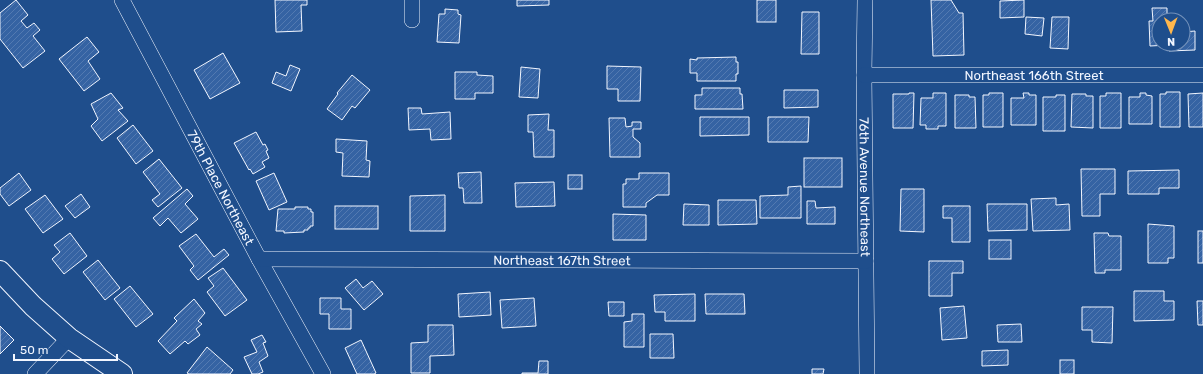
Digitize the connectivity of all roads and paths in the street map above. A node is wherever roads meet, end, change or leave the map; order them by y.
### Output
1 (122, 0) edge
2 (412, 0) edge
3 (865, 0) edge
4 (412, 20) dead end
5 (864, 75) junction
6 (1203, 75) edge
7 (259, 259) junction
8 (866, 261) junction
9 (0, 270) edge
10 (69, 338) junction
11 (35, 374) edge
12 (122, 374) edge
13 (324, 374) edge
14 (867, 374) edge

1 - 7 street, 79th Place Northeast
2 - 4 street
3 - 5 street, 76th Avenue Northeast
5 - 6 street, Northeast 166th Street
5 - 8 street, 76th Avenue Northeast
7 - 8 street, Northeast 167th Street
7 - 13 street, 79th Place Northeast
8 - 14 street, 76th Avenue Northeast
9 - 10 main road
10 - 11 street
10 - 12 main road

